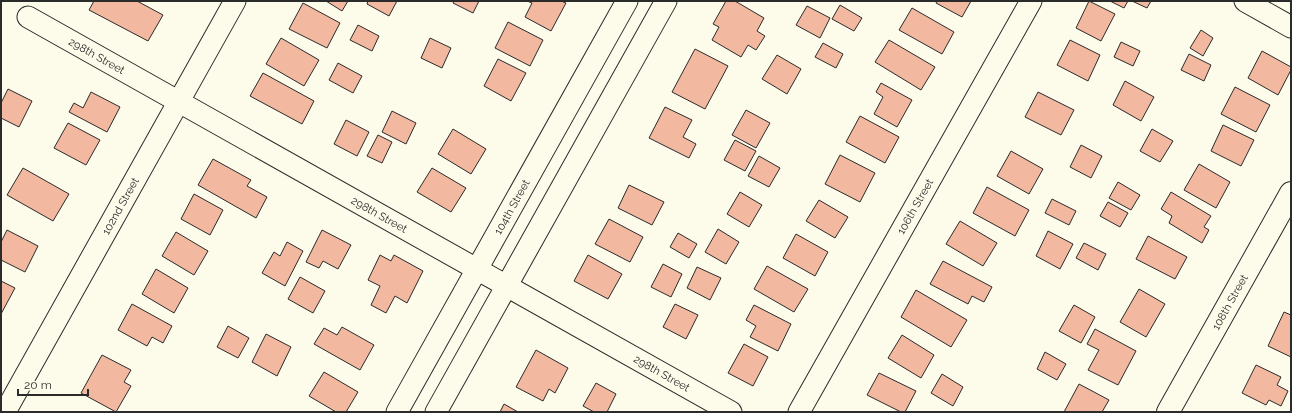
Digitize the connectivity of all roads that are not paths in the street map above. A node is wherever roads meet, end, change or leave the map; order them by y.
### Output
1 (235, 1) edge
2 (627, 1) edge
3 (632, 1) edge
4 (1031, 1) edge
5 (1245, 1) edge
6 (662, 9) edge
7 (28, 17) dead end
8 (1291, 27) edge
9 (178, 102) junction
10 (1291, 192) edge
11 (476, 269) junction
12 (506, 286) junction
13 (5, 412) edge
14 (397, 412) edge
15 (436, 412) edge
16 (731, 412) edge
17 (799, 412) edge
18 (1168, 412) edge

1 - 9 street, 102nd Street
2 - 11 street, 104th Street
3 - 6 street
4 - 17 street, 106th Street
5 - 8 street
6 - 12 street
7 - 9 street, 298th Street
9 - 11 street, 298th Street
9 - 13 street, 102nd Street
10 - 18 street, 108th Street
11 - 12 street, 298th Street
11 - 14 street, 104th Street
12 - 15 street
12 - 16 street, 298th Street

